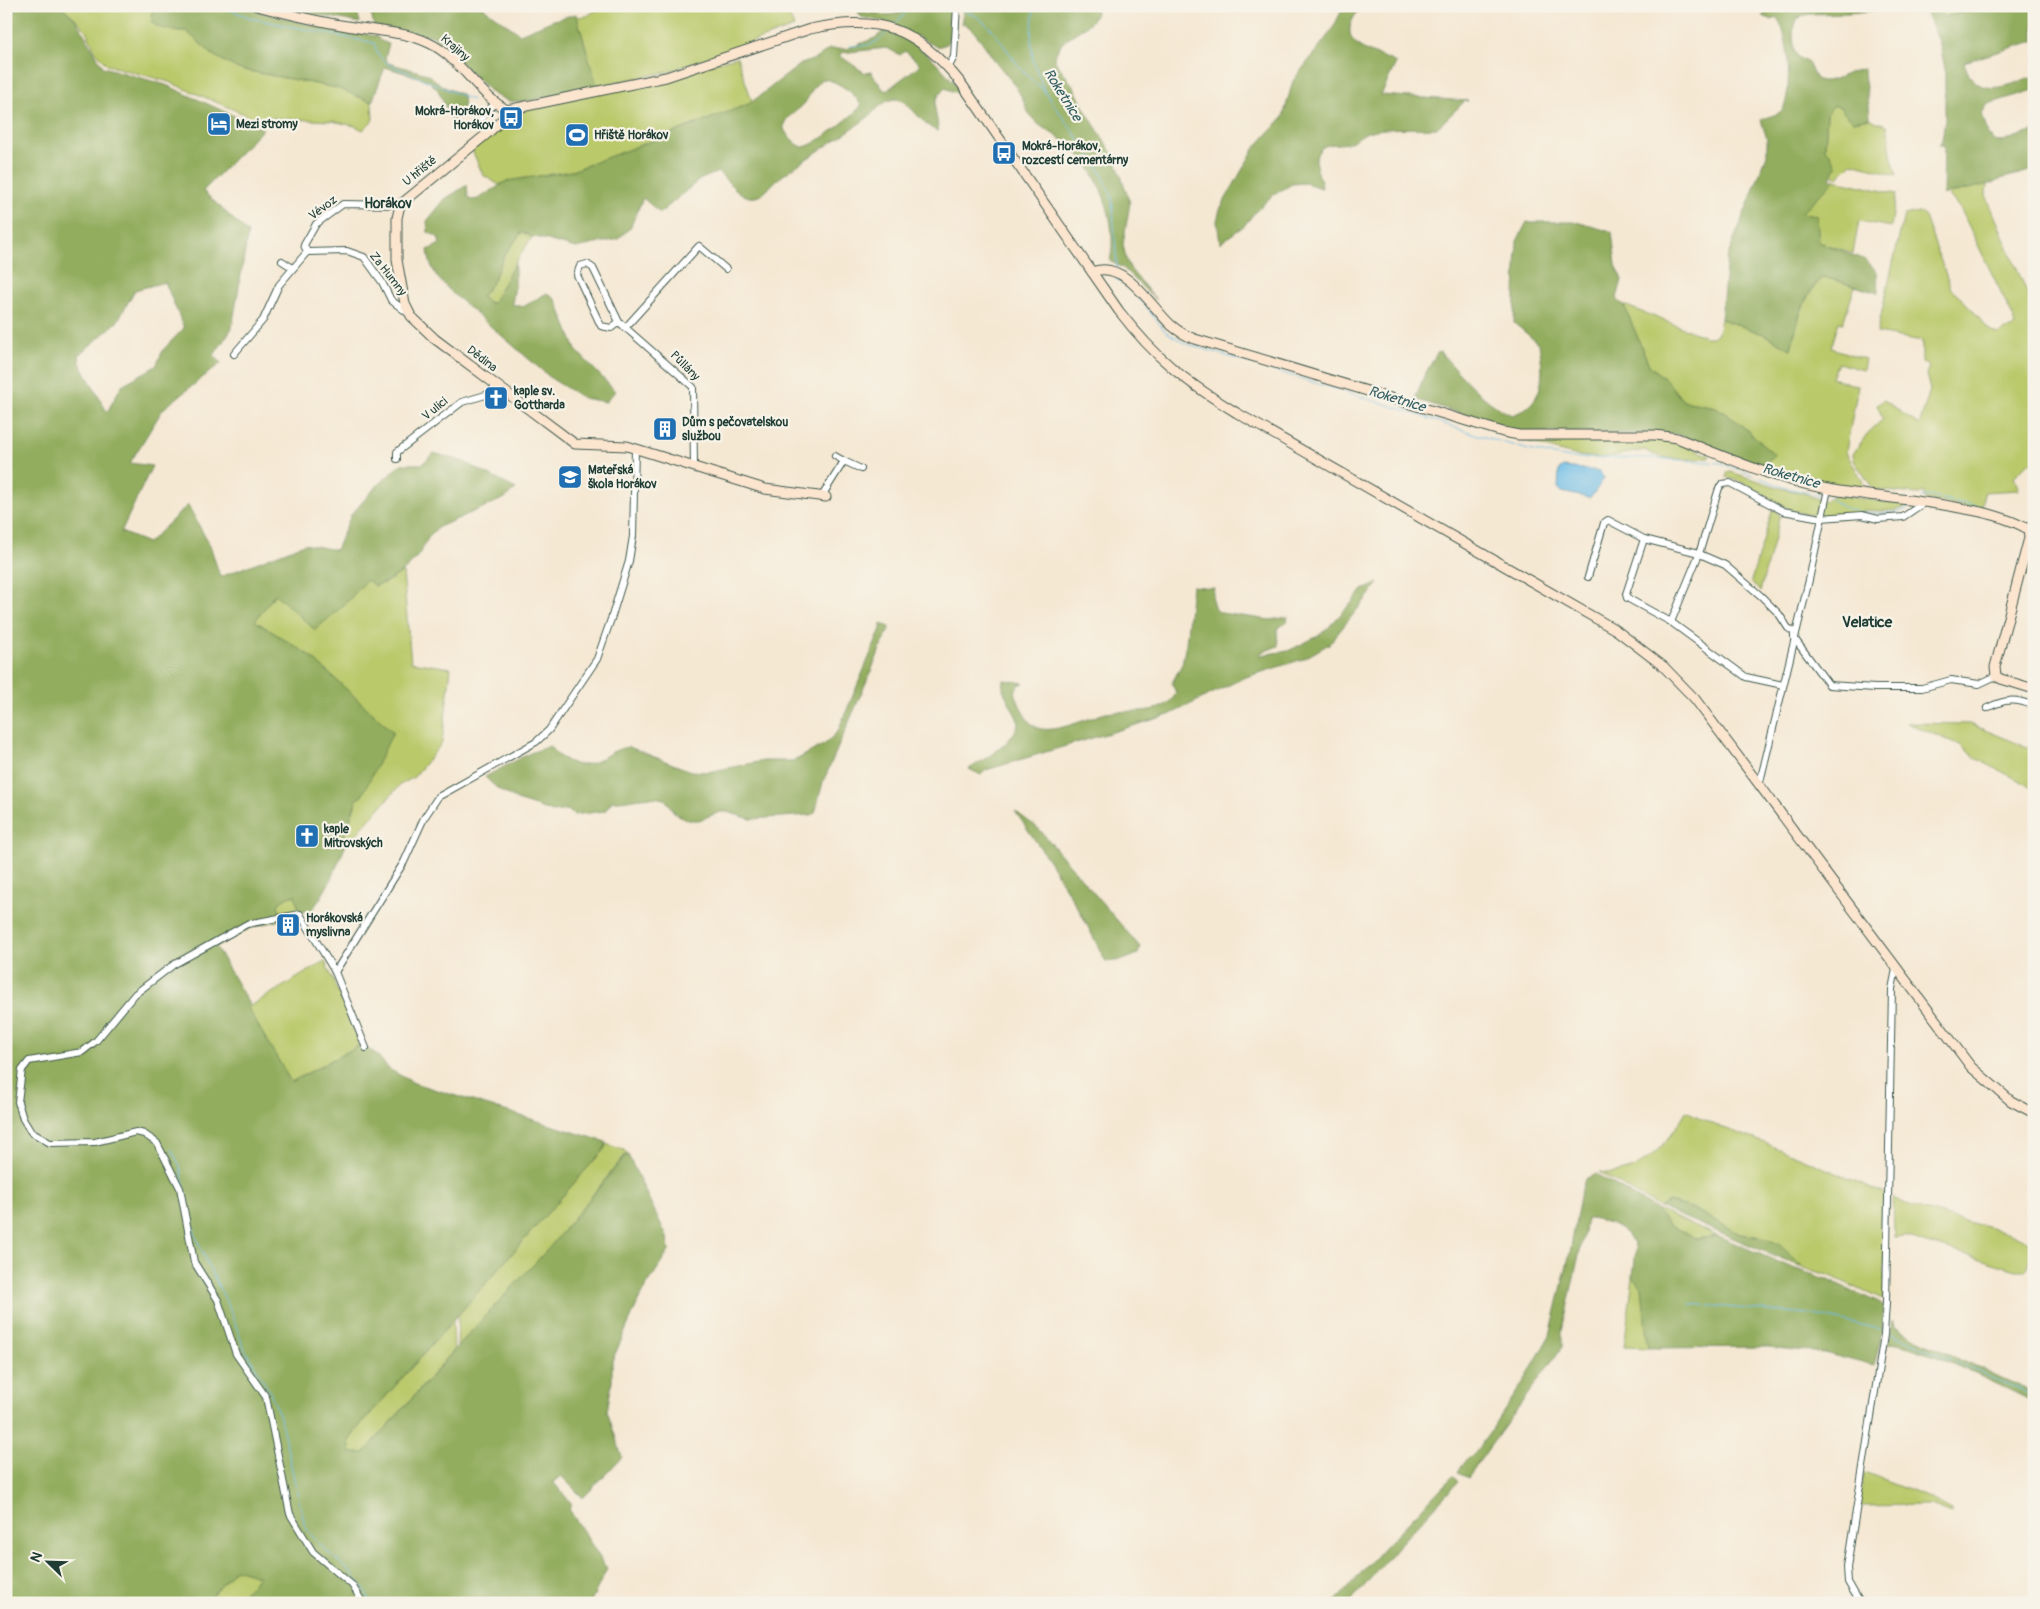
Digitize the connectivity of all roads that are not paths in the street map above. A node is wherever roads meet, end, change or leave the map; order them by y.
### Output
1 (257, 6) edge
2 (957, 6) edge
3 (948, 68) junction
4 (496, 104) junction
5 (507, 110) junction
6 (488, 133) junction
7 (400, 204) junction
8 (307, 252) junction
9 (282, 261) dead end
10 (293, 268) junction
11 (726, 269) dead end
12 (1092, 272) junction
13 (405, 304) joint
14 (411, 316) junction
15 (619, 322) junction
16 (625, 328) junction
17 (234, 354) dead end
18 (496, 386) junction
19 (635, 449) junction
20 (835, 456) dead end
21 (398, 459) dead end
22 (844, 461) junction
23 (694, 467) junction
24 (860, 469) dead end
25 (1827, 494) junction
26 (824, 497) joint
27 (1920, 501) junction
28 (1821, 518) junction
29 (2034, 520) edge
30 (2031, 528) edge
31 (1644, 539) junction
32 (1698, 554) junction
33 (1588, 577) dead end
34 (1671, 622) junction
35 (1794, 638) junction
36 (1996, 676) junction
37 (1783, 685) junction
38 (2034, 689) edge
39 (2034, 706) edge
40 (1987, 708) dead end
41 (1759, 786) junction
42 (1896, 969) junction
43 (335, 972) junction
44 (366, 1048) dead end
45 (2034, 1113) edge
46 (363, 1603) edge
47 (1860, 1603) edge

1 - 4 street, Krajiny
2 - 3 street
3 - 5 street
3 - 12 street
4 - 5 street, Krajiny
4 - 6 street
5 - 6 street, U hřiště
6 - 7 street, U hřiště
7 - 8 street, Vévoz
7 - 13 street, U hřiště
8 - 10 street
8 - 14 street, Za Humny
9 - 10 street
10 - 17 street
11 - 16 street
12 - 25 street
12 - 41 street
13 - 14 street, Dědina
14 - 18 street, Dědina
15 - 15 street, Půllány
15 - 16 street, Půllány
16 - 23 street, Půllány
18 - 19 street, Dědina
18 - 21 street, V ulici
19 - 23 street
19 - 43 street
20 - 22 street
22 - 24 street
22 - 26 street
23 - 26 street
25 - 27 street
25 - 28 street
27 - 28 street
27 - 30 street
28 - 32 street
28 - 35 street
29 - 30 street
30 - 36 street
31 - 32 street
31 - 33 street
31 - 34 street
32 - 34 street
32 - 35 street
34 - 37 street
35 - 36 street
35 - 37 street
36 - 38 street
37 - 41 street
39 - 40 street
41 - 42 street
42 - 45 street
42 - 47 street
43 - 44 street
43 - 46 street

